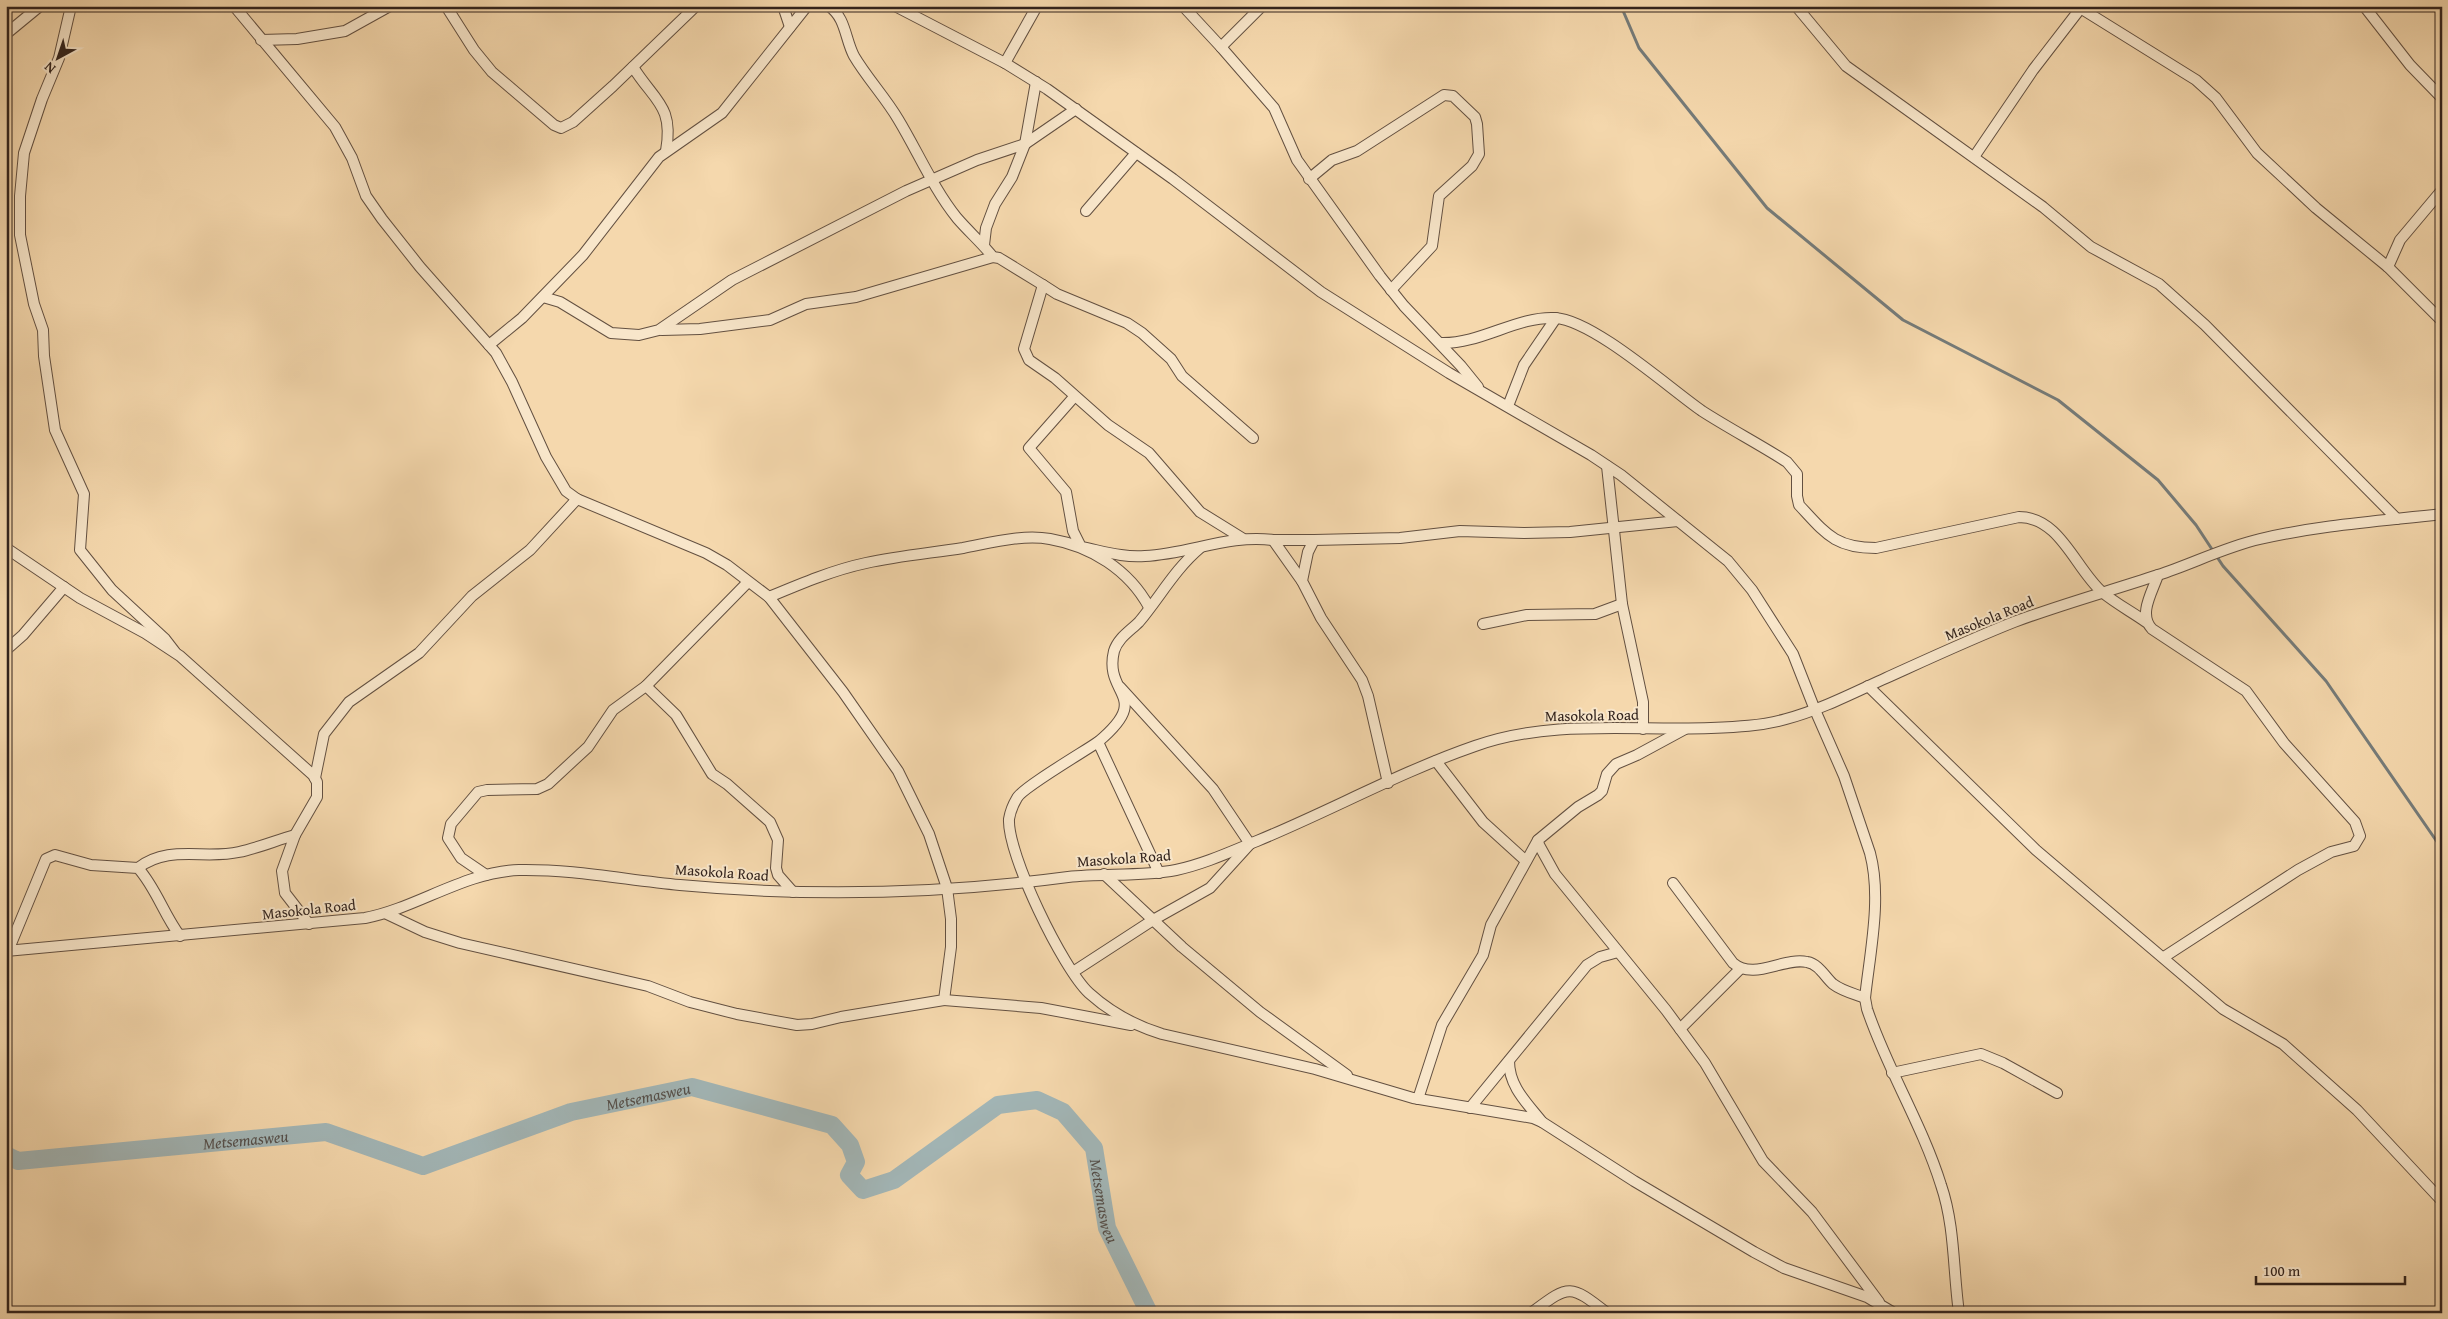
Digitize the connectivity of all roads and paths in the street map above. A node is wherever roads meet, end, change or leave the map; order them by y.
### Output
1 (40, 6) edge
2 (71, 6) edge
3 (234, 6) edge
4 (390, 6) edge
5 (446, 6) edge
6 (696, 6) edge
7 (783, 6) edge
8 (807, 6) edge
9 (829, 6) edge
10 (895, 6) edge
11 (1037, 6) edge
12 (1183, 6) edge
13 (1262, 6) edge
14 (1796, 6) edge
15 (2364, 6) edge
16 (2079, 7) edge
17 (790, 27) junction
18 (6, 34) edge
19 (261, 40) junction
20 (1221, 47) junction
21 (1005, 63) junction
22 (633, 67) junction
23 (1036, 82) junction
24 (2442, 98) edge
25 (1076, 109) junction
26 (1025, 144) junction
27 (666, 150) junction
28 (1136, 153) junction
29 (1974, 157) junction
30 (1309, 179) junction
31 (933, 180) junction
32 (2442, 190) edge
33 (1086, 211) dead end
34 (984, 245) junction
35 (994, 257) junction
36 (2388, 267) junction
37 (558, 281) junction
38 (1043, 285) junction
39 (1391, 290) junction
40 (543, 297) junction
41 (565, 305) junction
42 (1556, 318) junction
43 (2442, 321) edge
44 (659, 330) junction
45 (1441, 343) junction
46 (489, 345) junction
47 (1481, 392) junction
48 (1074, 397) junction
49 (1508, 406) junction
50 (1253, 438) dead end
51 (1607, 466) junction
52 (577, 499) junction
53 (2442, 514) edge
54 (2397, 519) junction
55 (1678, 521) junction
56 (1612, 526) junction
57 (1242, 538) junction
58 (1273, 540) junction
59 (1314, 540) junction
60 (1081, 547) junction
61 (6, 548) edge
62 (1200, 548) junction
63 (2158, 575) junction
64 (1302, 581) junction
65 (748, 582) junction
66 (64, 587) junction
67 (2102, 591) junction
68 (769, 597) junction
69 (1622, 604) junction
70 (1149, 607) junction
71 (2146, 622) junction
72 (1483, 624) dead end
73 (6, 650) edge
74 (175, 652) junction
75 (646, 686) junction
76 (1868, 686) junction
77 (1120, 687) junction
78 (1815, 710) junction
79 (1643, 729) junction
80 (1686, 729) junction
81 (1098, 742) junction
82 (1436, 761) junction
83 (315, 778) junction
84 (1388, 783) junction
85 (295, 835) junction
86 (1538, 840) junction
87 (1250, 844) junction
88 (1526, 861) junction
89 (138, 868) junction
90 (1159, 873) junction
91 (1104, 874) junction
92 (486, 875) junction
93 (1026, 884) junction
94 (1673, 884) dead end
95 (947, 888) junction
96 (793, 892) junction
97 (387, 914) junction
98 (1153, 920) junction
99 (309, 924) junction
100 (180, 936) junction
101 (7, 951) edge
102 (1618, 952) junction
103 (2164, 956) junction
104 (1740, 969) junction
105 (1073, 972) junction
106 (1865, 998) junction
107 (944, 1000) junction
108 (1137, 1026) junction
109 (1680, 1029) junction
110 (1509, 1061) junction
111 (1892, 1073) junction
112 (1354, 1080) junction
113 (2057, 1093) dead end
114 (1418, 1099) junction
115 (1470, 1108) junction
116 (1542, 1122) junction
117 (2442, 1201) edge
118 (1879, 1303) junction
119 (1531, 1313) edge
120 (1607, 1313) edge
121 (1894, 1313) edge
122 (1959, 1313) edge

1 - 18 street
2 - 74 street
3 - 19 street
4 - 19 street
5 - 22 street
6 - 22 street
7 - 17 street
8 - 17 street
9 - 31 street
10 - 21 street
11 - 21 street
12 - 20 street
13 - 20 street
14 - 29 street
15 - 24 street
16 - 29 street
16 - 36 street
17 - 27 street
19 - 46 street
20 - 30 street
21 - 23 street
22 - 27 street
23 - 25 street
23 - 26 street
25 - 26 street
25 - 28 street
26 - 31 street
26 - 34 street
27 - 37 street
28 - 33 street
28 - 47 street
29 - 54 street
30 - 39 street
30 - 39 street
31 - 34 street
31 - 44 street
32 - 36 street
34 - 35 street
35 - 38 street
35 - 44 street
36 - 43 street
37 - 40 street
37 - 41 street
38 - 48 street
38 - 50 street
39 - 45 street
40 - 41 street
40 - 46 street
41 - 44 street
42 - 45 street
42 - 49 street
42 - 67 street
45 - 47 street
46 - 52 street
47 - 49 street
48 - 57 street
48 - 60 street
49 - 51 street
51 - 55 street
51 - 56 street
52 - 65 street
52 - 83 street
53 - 54 street
54 - 63 street, Masokola Road
55 - 56 street
55 - 78 street
56 - 59 street
56 - 69 street
57 - 58 street
57 - 62 street
58 - 59 street
58 - 64 street
59 - 64 street
60 - 62 street
60 - 68 street
60 - 70 street
61 - 66 street
62 - 70 street
63 - 67 street, Masokola Road
63 - 71 street
64 - 84 street
65 - 68 street
65 - 75 street
66 - 73 street
66 - 74 street
67 - 71 street
67 - 76 street, Masokola Road
68 - 95 street
69 - 72 street
69 - 79 street
70 - 77 street
71 - 103 street
74 - 83 street
75 - 92 street
75 - 96 street
76 - 78 street, Masokola Road
76 - 103 street
77 - 81 street
77 - 87 street
78 - 80 street, Masokola Road
78 - 106 street
79 - 80 street, Masokola Road
79 - 82 street, Masokola Road
80 - 86 street
81 - 90 street
81 - 93 street
82 - 84 street, Masokola Road
82 - 88 street
83 - 85 street
84 - 87 street, Masokola Road
85 - 89 street
85 - 99 street
86 - 88 street
86 - 102 street
87 - 90 street, Masokola Road
87 - 98 street
88 - 114 street
89 - 100 street
89 - 101 street
90 - 91 street, Masokola Road
91 - 93 street, Masokola Road
91 - 98 street
92 - 96 street, Masokola Road
92 - 97 street, Masokola Road
93 - 95 street, Masokola Road
93 - 105 street
94 - 104 street
95 - 96 street, Masokola Road
95 - 107 street
97 - 99 street, Masokola Road
97 - 107 street
98 - 105 street
98 - 112 street
99 - 100 street, Masokola Road
100 - 101 street, Masokola Road
102 - 109 street
102 - 110 street
103 - 117 street
104 - 106 street
104 - 109 street
105 - 108 street
106 - 111 street
107 - 108 street
108 - 112 street
109 - 118 street
110 - 115 street
110 - 116 street
111 - 113 street
111 - 122 street
112 - 114 street
114 - 115 street
115 - 116 street
116 - 118 street
118 - 121 street
119 - 120 street

